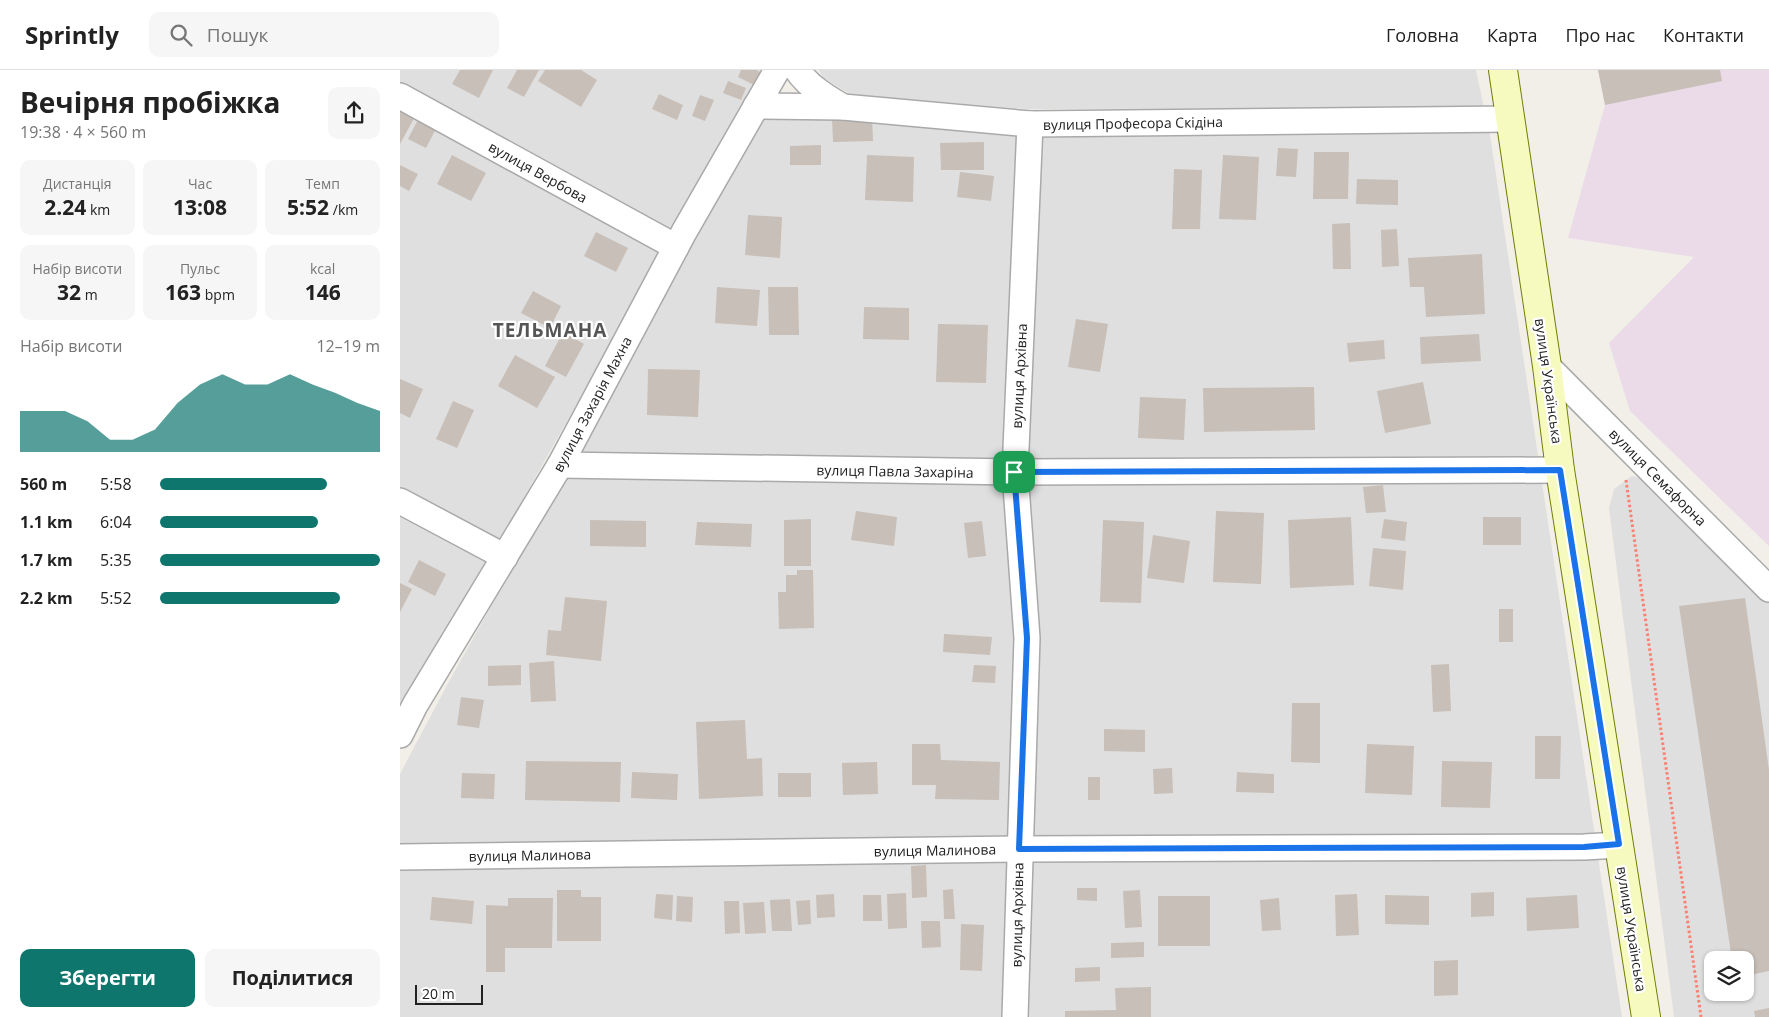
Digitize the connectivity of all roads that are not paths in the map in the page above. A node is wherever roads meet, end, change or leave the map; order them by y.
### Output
1 (777, 70) edge
2 (797, 70) edge
3 (1503, 70) edge
4 (400, 96) edge
5 (756, 106) junction
6 (843, 107) junction
7 (1511, 119) junction
8 (1030, 124) junction
9 (676, 247) junction
10 (1547, 366) junction
11 (560, 465) junction
12 (1560, 470) junction
13 (1014, 472) junction
14 (400, 501) edge
15 (505, 557) junction
16 (1769, 589) edge
17 (400, 735) edge
18 (1619, 844) junction
19 (1019, 849) junction
20 (400, 856) edge
21 (1015, 1017) edge
22 (1646, 1017) edge

1 - 5 street, вулиця Захарія Махна
2 - 6 street
3 - 7 main road, вулиця Українська
4 - 9 street, вулиця Вербова
5 - 6 street, вулиця Професора Скідіна
5 - 9 street, вулиця Захарія Махна
6 - 8 street, вулиця Професора Скідіна
7 - 8 street, вулиця Професора Скідіна
7 - 10 main road, вулиця Українська
8 - 13 street, вулиця Архівна
9 - 11 street, вулиця Захарія Махна
10 - 12 main road, вулиця Українська
10 - 16 street, вулиця Семафорна
11 - 13 street, вулиця Павла Захаріна
11 - 15 street, вулиця Захарія Махна
12 - 13 street, вулиця Павла Захаріна
12 - 18 main road, вулиця Українська
13 - 19 street, вулиця Архівна
14 - 15 street
15 - 17 street, вулиця Захарія Махна
18 - 19 street, вулиця Малинова
18 - 22 main road, вулиця Українська
19 - 20 street, вулиця Малинова
19 - 21 street, вулиця Архівна

